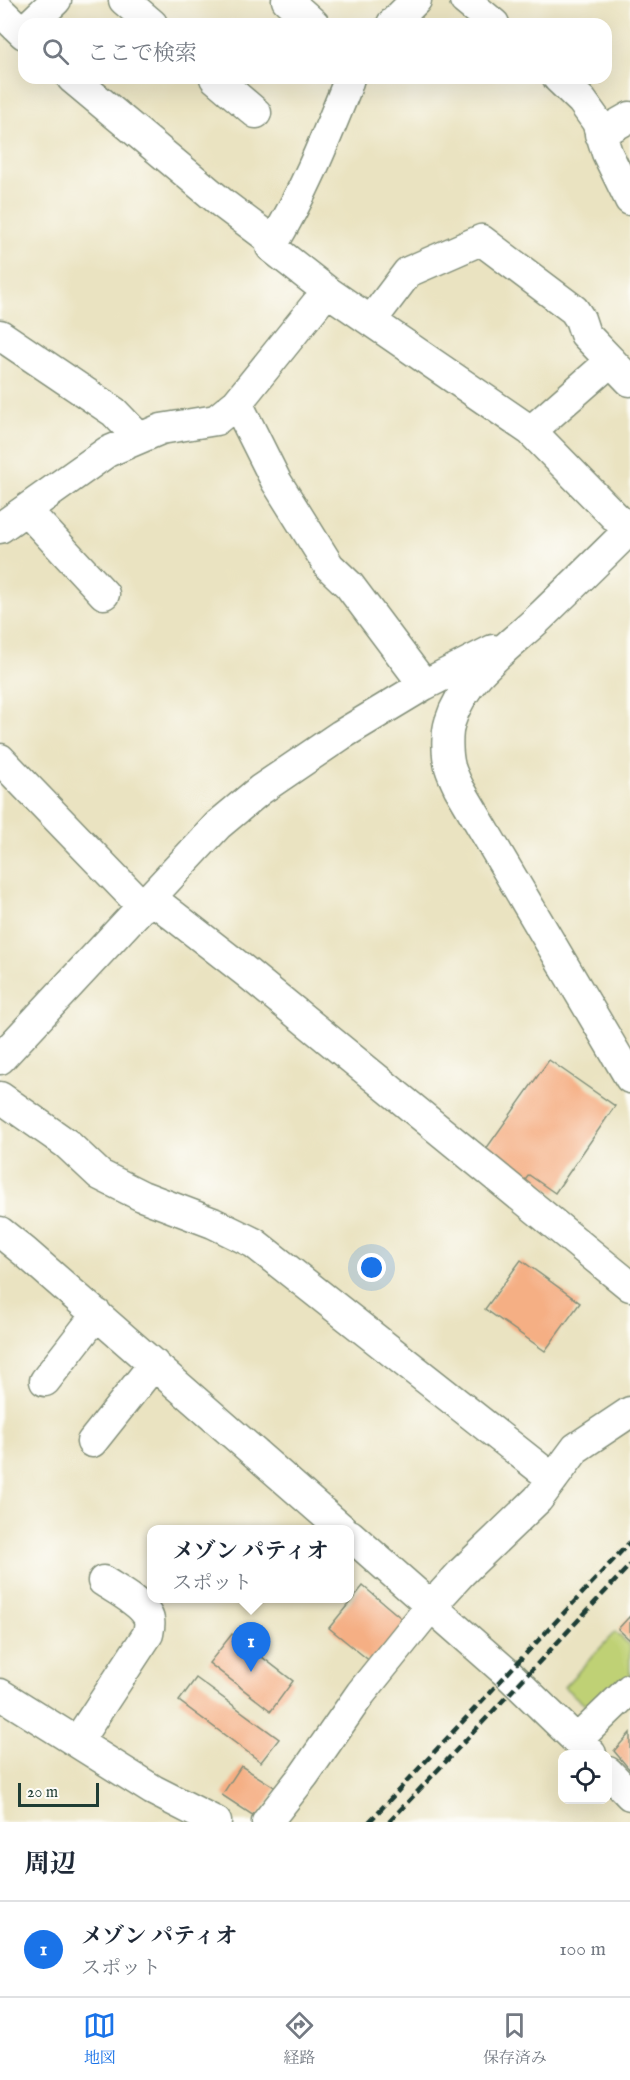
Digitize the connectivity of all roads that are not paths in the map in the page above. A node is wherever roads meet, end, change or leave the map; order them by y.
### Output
1 (56, 0) edge
2 (124, 0) edge
3 (287, 0) edge
4 (416, 0) edge
5 (465, 0) edge
6 (0, 12) edge
7 (37, 18) edge
8 (145, 18) edge
9 (307, 18) edge
10 (398, 18) edge
11 (487, 18) edge
12 (18, 25) edge
13 (79, 84) edge
14 (222, 84) edge
15 (347, 84) edge
16 (564, 84) edge
17 (256, 113) dead end
18 (630, 117) edge
19 (600, 134) junction
20 (630, 200) edge
21 (272, 244) junction
22 (327, 291) junction
23 (371, 321) junction
24 (0, 335) edge
25 (621, 371) edge
26 (237, 403) junction
27 (531, 431) junction
28 (139, 438) junction
29 (27, 511) junction
30 (0, 528) edge
31 (629, 530) edge
32 (104, 594) dead end
33 (512, 640) junction
34 (424, 686) junction
35 (0, 759) edge
36 (147, 902) junction
37 (0, 1059) edge
38 (630, 1078) edge
39 (0, 1097) edge
40 (0, 1232) edge
41 (630, 1286) edge
42 (97, 1314) junction
43 (154, 1364) junction
44 (45, 1381) dead end
45 (630, 1412) edge
46 (93, 1442) dead end
47 (553, 1479) junction
48 (337, 1525) edge
49 (354, 1539) edge
50 (103, 1581) dead end
51 (431, 1606) junction
52 (630, 1689) edge
53 (0, 1694) edge
54 (77, 1742) junction
55 (584, 1747) edge
56 (612, 1776) edge
57 (630, 1795) edge
58 (216, 1822) edge
59 (267, 1822) edge

1 - 7 street
2 - 8 street
3 - 9 street
4 - 10 street
5 - 11 street
6 - 12 street
13 - 21 street
14 - 17 street
15 - 21 street
16 - 19 street
18 - 19 street
19 - 20 street
21 - 22 street
22 - 23 street
22 - 26 street
23 - 25 street
23 - 27 street
24 - 28 street
25 - 27 street
26 - 28 street
26 - 34 street
27 - 31 street
28 - 29 street
29 - 30 street
29 - 32 street
31 - 33 street
33 - 34 street
33 - 38 street
34 - 36 street
35 - 36 street
36 - 37 street
36 - 41 street
39 - 47 street
40 - 42 street
42 - 43 street
42 - 44 street
43 - 46 street
43 - 48 street
45 - 47 street
47 - 51 street
49 - 51 street
50 - 54 street
51 - 55 street
51 - 59 street
52 - 55 street
53 - 54 street
54 - 58 street
56 - 57 street

